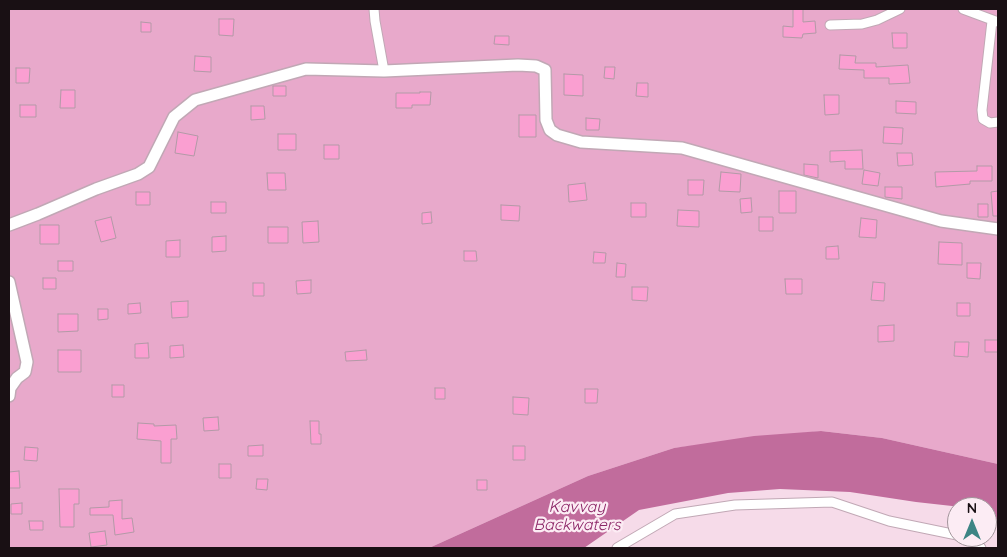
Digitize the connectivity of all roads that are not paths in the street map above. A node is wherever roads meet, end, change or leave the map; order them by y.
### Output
1 (374, 9) edge
2 (900, 9) edge
3 (963, 9) edge
4 (995, 22) edge
5 (830, 25) dead end
6 (384, 71) junction
7 (998, 122) edge
8 (9, 225) edge
9 (998, 229) edge
10 (9, 282) edge
11 (9, 396) edge
12 (947, 534) edge
13 (617, 548) edge

1 - 6 street
2 - 5 street
3 - 4 street
4 - 7 street
6 - 8 street
6 - 9 street
10 - 11 street
12 - 13 street

